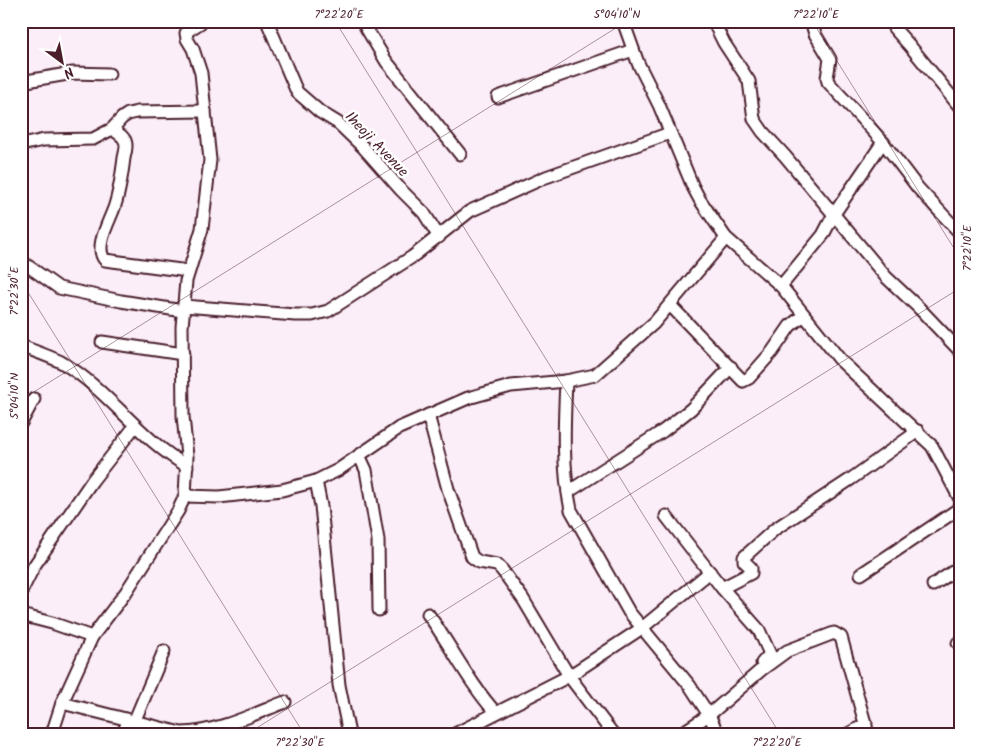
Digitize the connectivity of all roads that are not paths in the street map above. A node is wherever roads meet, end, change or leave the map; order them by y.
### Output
1 (203, 21) edge
2 (267, 21) edge
3 (362, 21) edge
4 (623, 21) edge
5 (714, 21) edge
6 (811, 21) edge
7 (891, 21) edge
8 (633, 50) junction
9 (109, 74) dead end
10 (21, 82) edge
11 (498, 97) dead end
12 (960, 108) edge
13 (205, 111) junction
14 (112, 130) junction
15 (670, 133) junction
16 (883, 142) junction
17 (21, 145) edge
18 (460, 154) dead end
19 (834, 214) junction
20 (960, 233) edge
21 (439, 237) junction
22 (726, 238) junction
23 (21, 261) edge
24 (188, 271) junction
25 (781, 286) junction
26 (670, 304) junction
27 (184, 309) junction
28 (804, 315) junction
29 (102, 342) dead end
30 (21, 346) edge
31 (960, 352) edge
32 (182, 354) junction
33 (731, 367) junction
34 (566, 381) junction
35 (34, 399) dead end
36 (428, 415) junction
37 (21, 423) edge
38 (135, 426) junction
39 (918, 432) junction
40 (359, 455) junction
41 (186, 466) junction
42 (316, 481) junction
43 (568, 492) junction
44 (184, 496) junction
45 (960, 499) edge
46 (960, 508) edge
47 (666, 516) dead end
48 (960, 568) edge
49 (710, 572) junction
50 (861, 574) dead end
51 (932, 585) dead end
52 (722, 588) junction
53 (21, 592) edge
54 (379, 610) dead end
55 (428, 614) dead end
56 (21, 615) edge
57 (642, 628) junction
58 (92, 637) junction
59 (164, 651) dead end
60 (761, 670) junction
61 (569, 676) junction
62 (285, 702) dead end
63 (62, 703) junction
64 (496, 713) junction
65 (709, 715) junction
66 (131, 722) junction
67 (867, 729) edge
68 (52, 734) edge
69 (122, 734) edge
70 (349, 734) edge
71 (455, 734) edge
72 (614, 734) edge
73 (680, 734) edge
74 (718, 734) edge
75 (848, 734) edge

1 - 13 street
2 - 21 street, Iheoji Avenue
3 - 18 street
4 - 8 street
5 - 19 street
6 - 16 street
7 - 12 street
8 - 11 street
8 - 15 street
9 - 10 street
13 - 14 street
13 - 24 street
14 - 17 street
14 - 24 street
15 - 21 street
15 - 22 street
16 - 19 street
16 - 20 street
19 - 25 street
19 - 31 street
21 - 27 street
22 - 25 street
22 - 26 street
23 - 27 street
24 - 27 street
25 - 28 street
26 - 33 street
26 - 34 street
27 - 32 street
28 - 33 street
28 - 39 street
29 - 32 street
30 - 38 street
32 - 41 street
33 - 43 street
34 - 36 street
34 - 43 street
35 - 37 street
36 - 40 street
36 - 61 street
38 - 41 street
38 - 53 street
39 - 45 street
39 - 52 street
40 - 42 street
40 - 54 street
41 - 44 street
42 - 44 street
42 - 70 street
43 - 57 street
44 - 58 street
46 - 50 street
47 - 49 street
48 - 51 street
49 - 52 street
49 - 57 street
52 - 60 street
55 - 64 street
56 - 58 street
57 - 61 street
57 - 65 street
58 - 63 street
59 - 66 street
60 - 65 street
60 - 67 street
61 - 64 street
61 - 72 street
62 - 66 street
63 - 66 street
63 - 68 street
64 - 71 street
65 - 73 street
65 - 74 street
66 - 69 street
67 - 75 street

